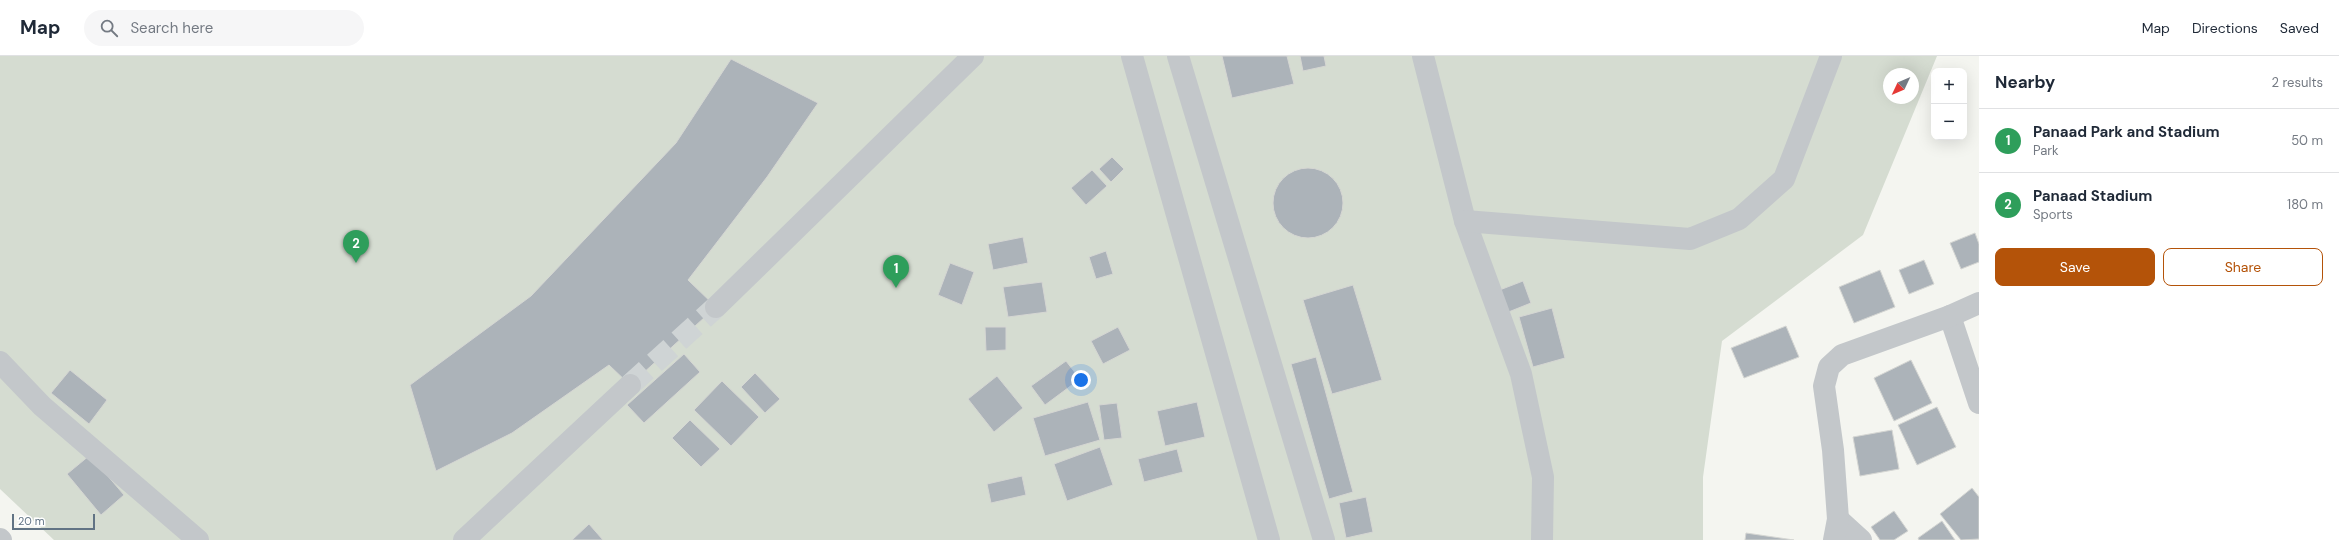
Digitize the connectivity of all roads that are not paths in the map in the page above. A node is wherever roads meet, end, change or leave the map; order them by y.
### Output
1 (973, 56) edge
2 (1132, 56) edge
3 (1178, 56) edge
4 (1423, 56) edge
5 (1831, 56) edge
6 (1465, 221) junction
7 (1979, 303) edge
8 (716, 307) tunnel mouth
9 (1950, 316) junction
10 (0, 362) edge
11 (630, 385) tunnel mouth
12 (1979, 403) edge
13 (1838, 519) junction
14 (198, 540) edge
15 (464, 540) edge
16 (1269, 540) edge
17 (1324, 540) edge
18 (1542, 540) edge
19 (1834, 540) edge
20 (1861, 540) edge

1 - 8 street
2 - 16 street
3 - 17 street
4 - 6 street
5 - 6 street
6 - 18 street
7 - 9 street
9 - 12 street
9 - 13 street
10 - 14 street
11 - 15 street
13 - 19 street
13 - 20 street

